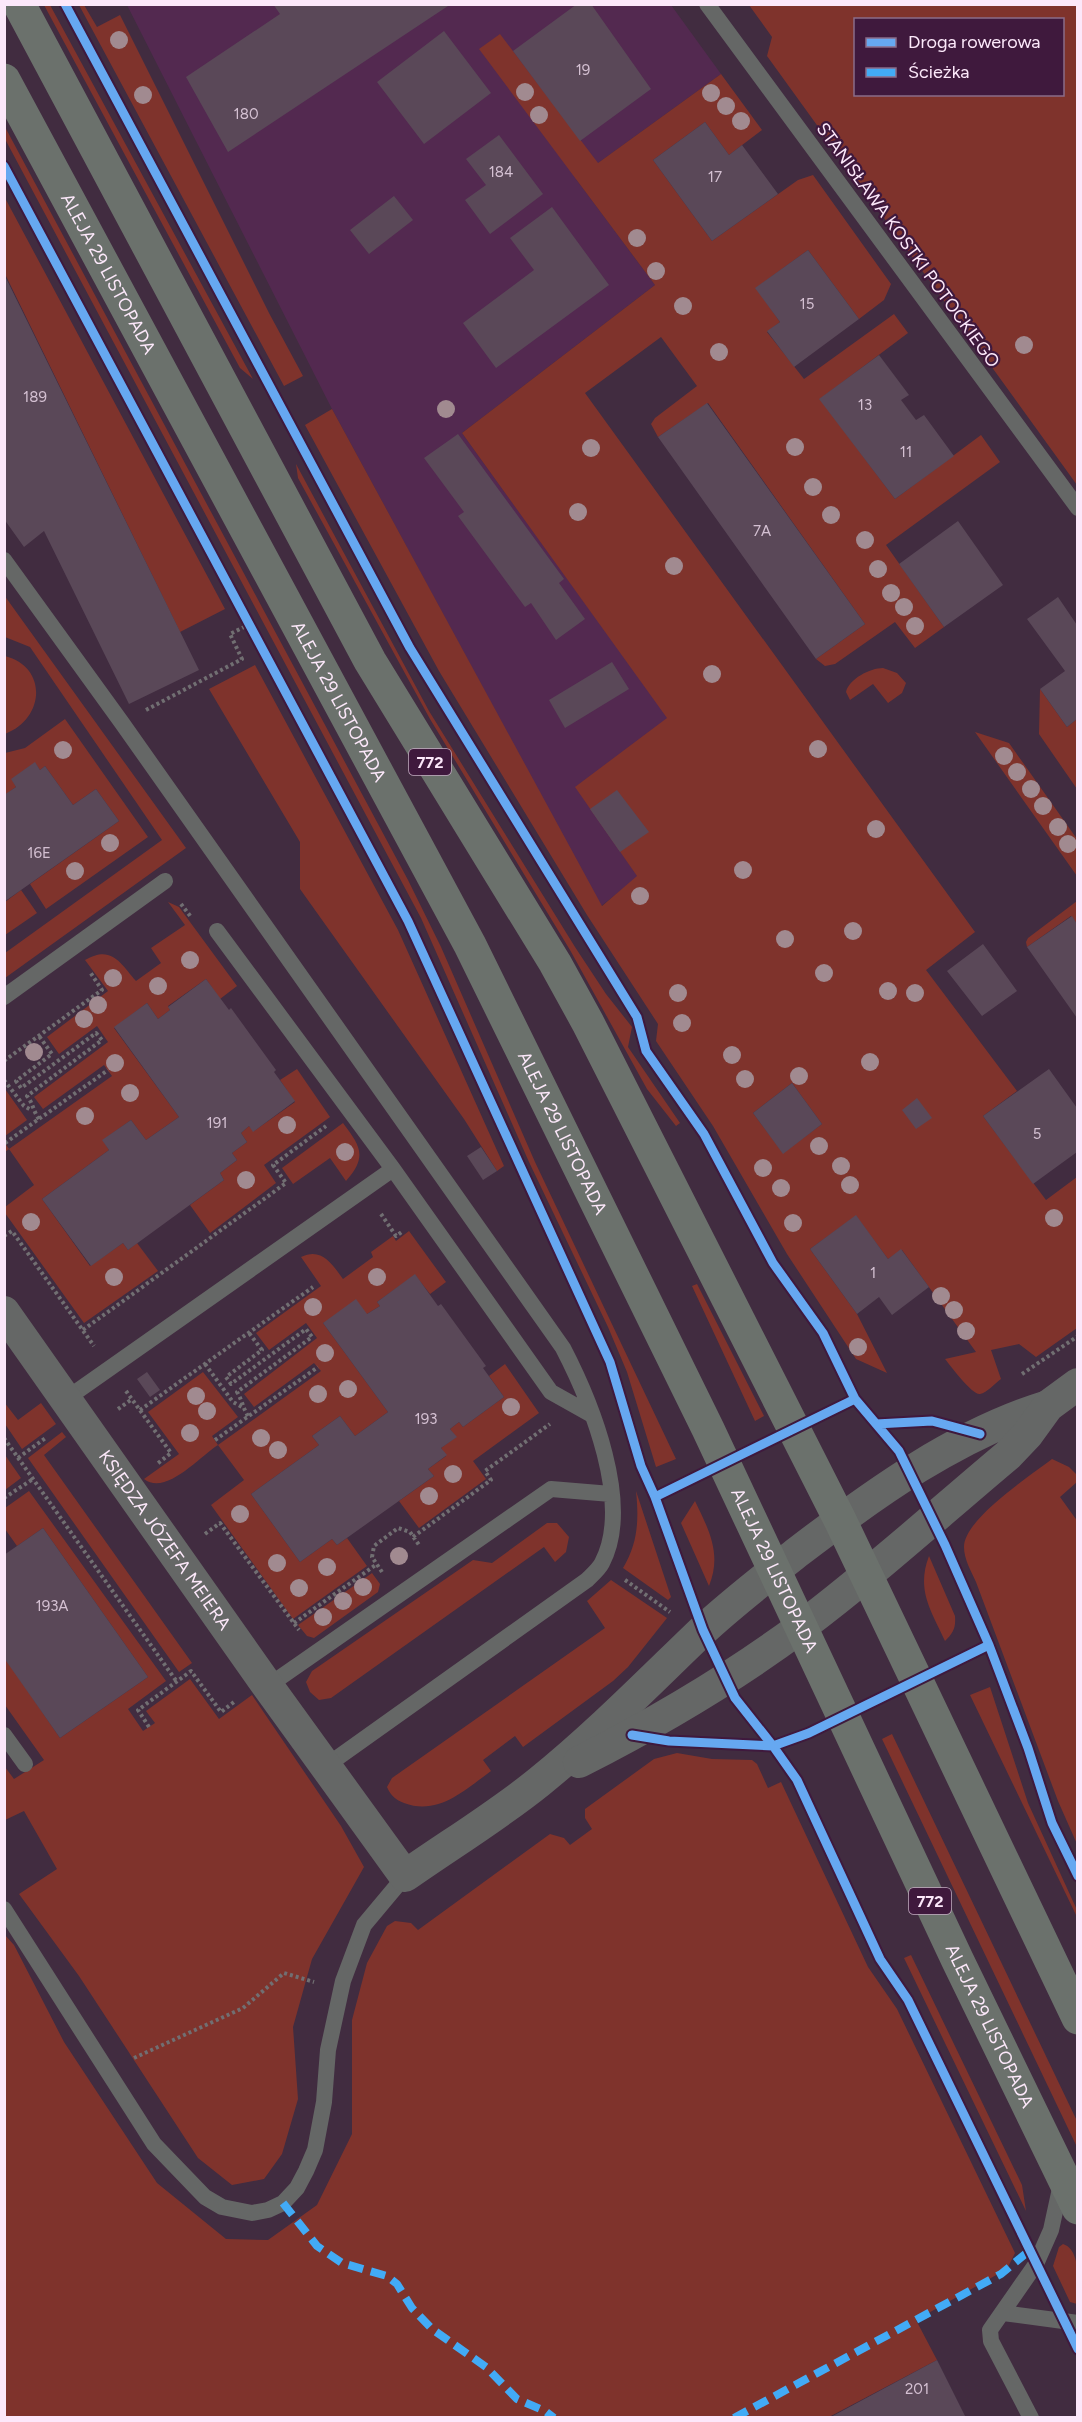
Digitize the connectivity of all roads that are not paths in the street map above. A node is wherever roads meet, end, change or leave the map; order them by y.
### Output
1 (19, 4) edge
2 (707, 4) edge
3 (4, 80) edge
4 (1077, 508) edge
5 (4, 560) edge
6 (165, 881) dead end
7 (217, 931) dead end
8 (4, 997) edge
9 (393, 1169) junction
10 (4, 1312) edge
11 (1077, 1384) edge
12 (66, 1399) junction
13 (1048, 1406) junction
14 (592, 1415) junction
15 (611, 1494) junction
16 (840, 1520) junction
17 (774, 1570) junction
18 (867, 1575) junction
19 (801, 1627) junction
20 (266, 1683) junction
21 (4, 1735) edge
22 (25, 1764) dead end
23 (326, 1766) junction
24 (538, 1783) junction
25 (405, 1876) junction
26 (4, 1909) edge
27 (1077, 2018) edge
28 (1061, 2175) junction
29 (1077, 2208) edge
30 (1003, 2313) junction
31 (1077, 2323) edge
32 (1031, 2418) edge

1 - 16 main road, 772
2 - 4 lane, STANISŁAWA KOSTKI POTOCKIEGO
3 - 17 main road, ALEJA 29 LISTOPADA / 772
5 - 14 lane
6 - 8 lane
7 - 9 lane
9 - 12 lane
9 - 14 lane
10 - 12 street, KSIĘDZA JÓZEFA MEIERA
11 - 13 street
12 - 20 street, KSIĘDZA JÓZEFA MEIERA
13 - 16 street
13 - 18 street
14 - 15 lane
15 - 20 lane
15 - 23 lane
16 - 17 street
16 - 18 main road, 772
17 - 19 main road, ALEJA 29 LISTOPADA / 772
17 - 24 street
18 - 19 street
18 - 27 main road, 772
19 - 24 street
19 - 28 main road, ALEJA 29 LISTOPADA / 772
20 - 23 street, KSIĘDZA JÓZEFA MEIERA
21 - 22 lane
23 - 25 street, KSIĘDZA JÓZEFA MEIERA
24 - 25 street
25 - 26 lane
28 - 29 main road, ALEJA 29 LISTOPADA / 772
28 - 30 lane
30 - 31 lane
30 - 32 lane

